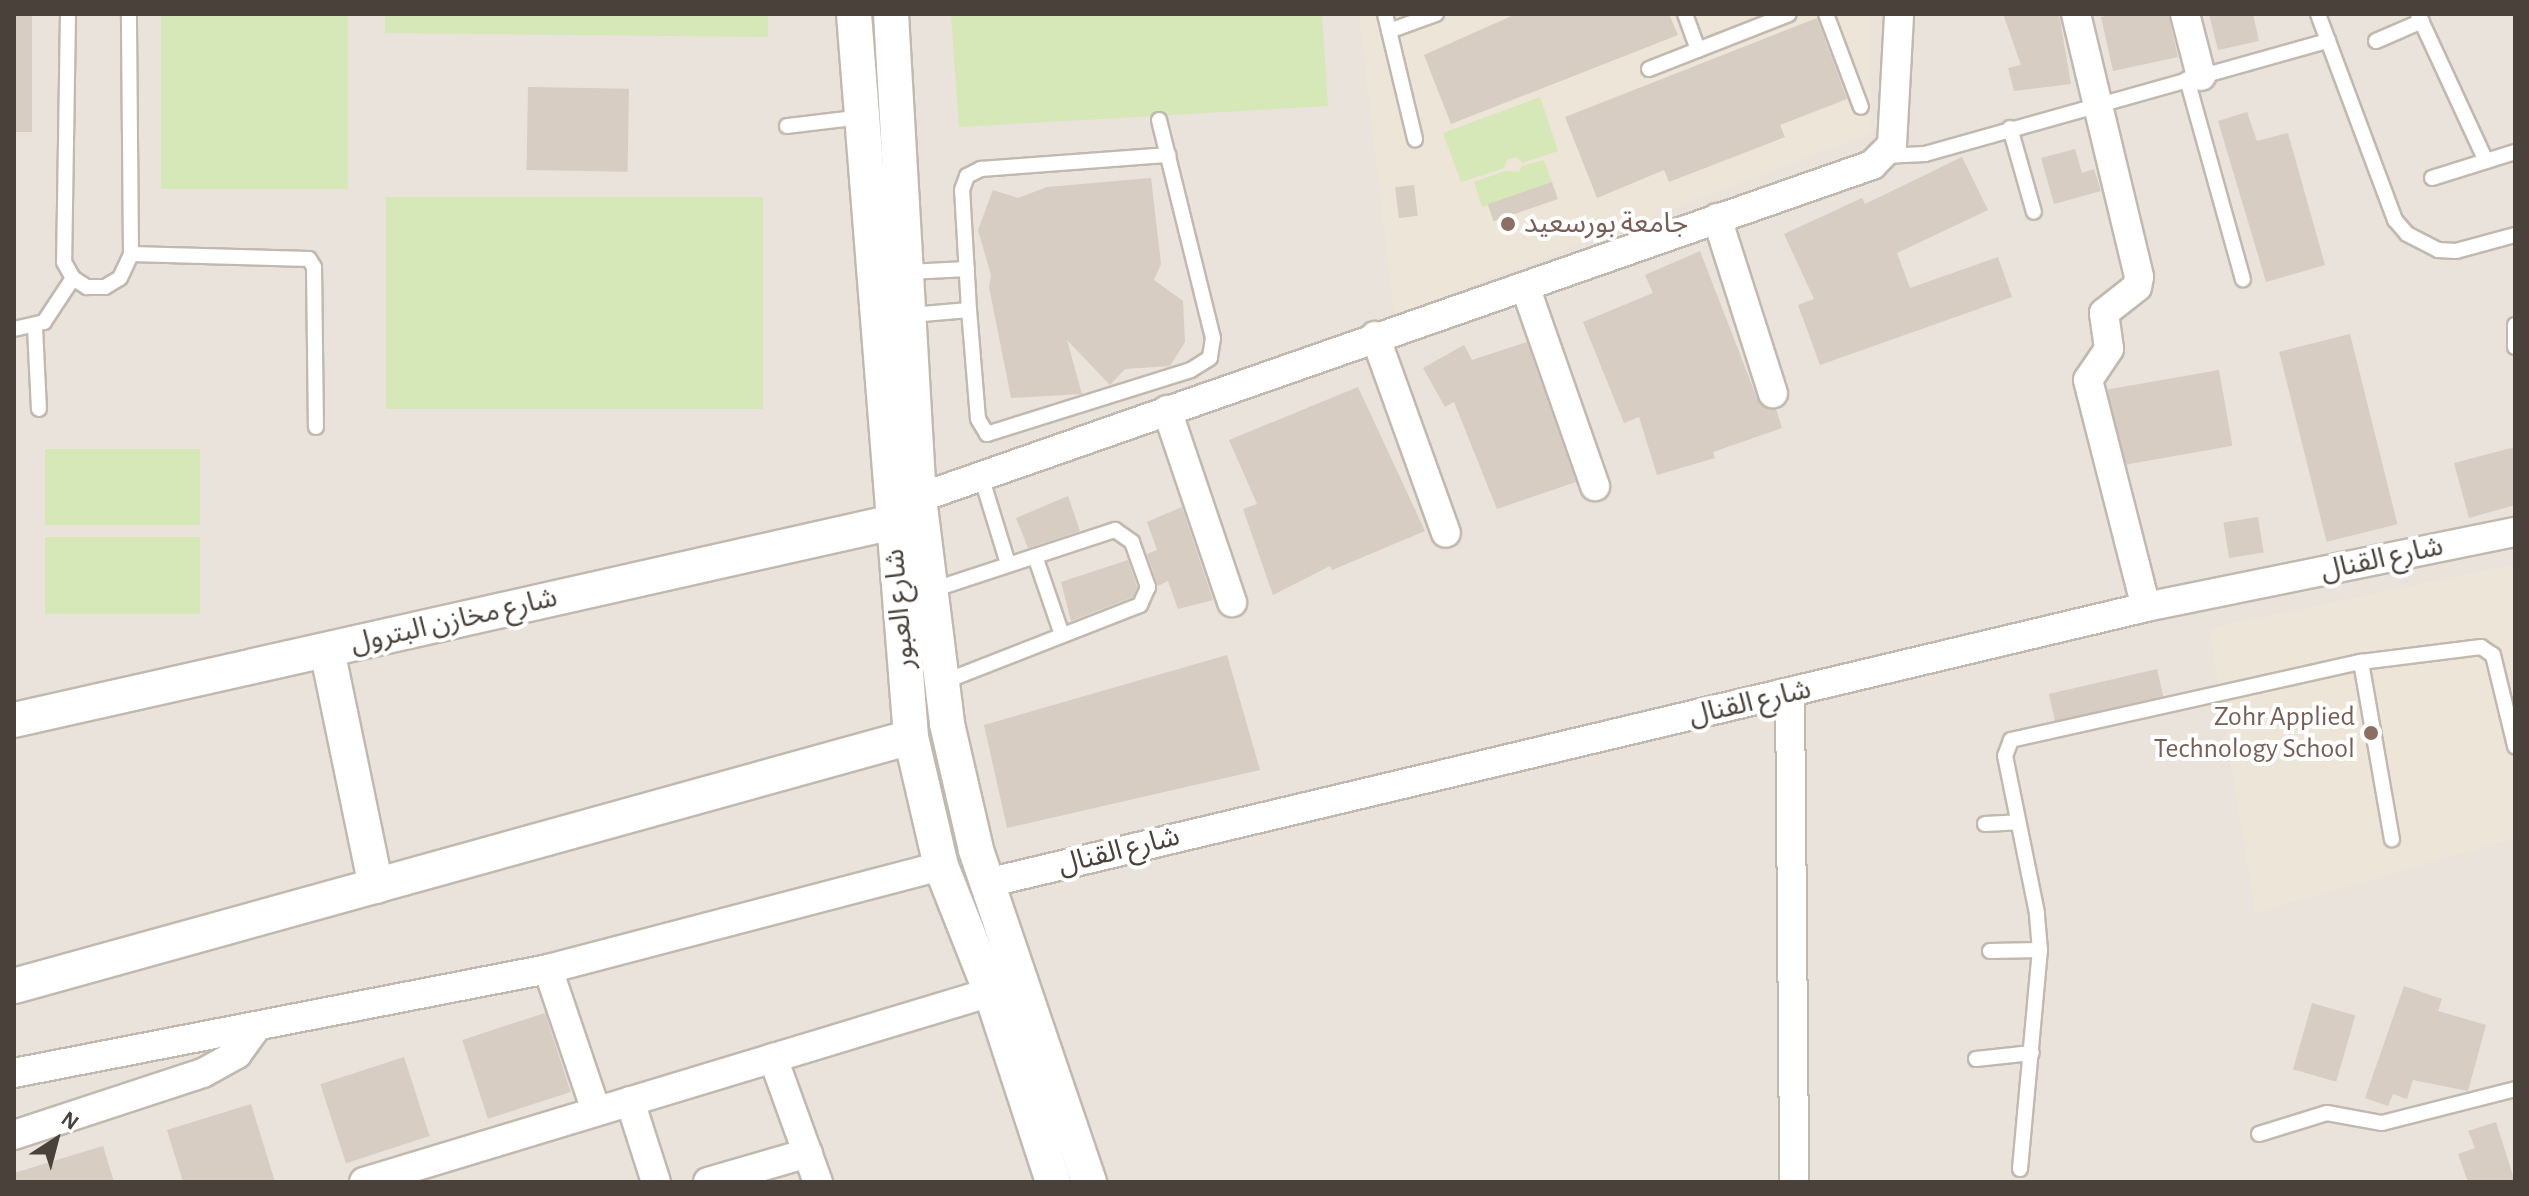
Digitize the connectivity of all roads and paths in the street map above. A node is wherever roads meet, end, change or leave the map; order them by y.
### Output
1 (68, 14) edge
2 (129, 14) edge
3 (854, 14) edge
4 (891, 14) edge
5 (1385, 14) edge
6 (1436, 14) edge
7 (1685, 14) edge
8 (1789, 14) edge
9 (1826, 14) edge
10 (1899, 14) edge
11 (2076, 14) edge
12 (2185, 14) edge
13 (2318, 14) edge
14 (2420, 18) edge
15 (1389, 31) junction
16 (2328, 41) junction
17 (2376, 41) dead end
18 (1698, 50) junction
19 (1649, 69) dead end
20 (2194, 77) junction
21 (2098, 102) junction
22 (1861, 107) dead end
23 (863, 117) junction
24 (1159, 120) dead end
25 (787, 126) dead end
26 (2010, 128) junction
27 (1415, 139) dead end
28 (2515, 152) edge
29 (1168, 155) junction
30 (1884, 156) junction
31 (2486, 161) junction
32 (2432, 178) dead end
33 (903, 197) junction
34 (869, 198) junction
35 (2034, 212) dead end
36 (1717, 218) junction
37 (2515, 235) edge
38 (131, 254) junction
39 (967, 269) junction
40 (908, 272) junction
41 (73, 278) junction
42 (2243, 279) dead end
43 (1526, 289) junction
44 (969, 310) junction
45 (911, 315) junction
46 (2515, 325) edge
47 (35, 328) junction
48 (14, 329) edge
49 (1375, 336) junction
50 (2515, 347) edge
51 (1773, 393) dead end
52 (39, 409) dead end
53 (1167, 410) junction
54 (316, 427) dead end
55 (981, 476) junction
56 (1595, 486) dead end
57 (919, 498) junction
58 (893, 522) junction
59 (2515, 532) edge
60 (1446, 533) dead end
61 (1035, 556) junction
62 (1008, 564) junction
63 (927, 591) junction
64 (1232, 602) dead end
65 (2146, 607) junction
66 (1062, 635) junction
67 (327, 650) junction
68 (2361, 662) junction
69 (941, 683) junction
70 (1790, 693) junction
71 (14, 720) edge
72 (911, 737) junction
73 (2515, 746) edge
74 (2018, 822) junction
75 (1985, 824) dead end
76 (2392, 839) dead end
77 (941, 866) junction
78 (987, 883) junction
79 (376, 886) junction
80 (2040, 950) junction
81 (1990, 951) dead end
82 (548, 969) junction
83 (14, 986) edge
84 (991, 992) junction
85 (256, 1028) junction
86 (2032, 1053) junction
87 (773, 1058) junction
88 (1976, 1059) dead end
89 (14, 1073) edge
90 (2515, 1089) edge
91 (630, 1101) junction
92 (596, 1111) junction
93 (2259, 1134) dead end
94 (14, 1135) edge
95 (808, 1153) junction
96 (2020, 1169) dead end
97 (430, 1172) edge
98 (364, 1182) edge
99 (656, 1182) edge
100 (708, 1182) edge
101 (818, 1182) edge
102 (1053, 1182) edge
103 (1089, 1182) edge
104 (1794, 1182) edge

1 - 41 lane
2 - 38 lane
3 - 23 street, شارع العبور
4 - 33 street, شارع العبور
5 - 15 lane
6 - 15 lane
7 - 18 lane
8 - 18 lane
9 - 22 lane
10 - 30 street
11 - 21 street
12 - 20 street
13 - 16 lane
14 - 17 lane
14 - 31 lane
15 - 27 lane
16 - 20 lane
16 - 37 lane
18 - 19 lane
20 - 21 lane
20 - 42 lane
21 - 26 lane
21 - 65 street
23 - 25 lane
23 - 34 street, شارع العبور
24 - 29 lane
26 - 30 lane
26 - 35 lane
28 - 31 lane
29 - 39 lane
29 - 44 lane
30 - 36 street
31 - 32 lane
33 - 34 street
33 - 40 street, شارع العبور
34 - 58 street, شارع العبور
36 - 43 street
36 - 51 street
38 - 41 lane
38 - 54 lane
39 - 40 lane
39 - 44 lane
40 - 45 street, شارع العبور
41 - 47 lane
43 - 49 street
43 - 56 street
44 - 45 lane
45 - 57 street, شارع العبور
46 - 50 lane
47 - 48 lane
47 - 52 lane
49 - 53 street
49 - 60 street
53 - 55 street
53 - 64 street
55 - 57 street
55 - 62 lane
57 - 63 street, شارع العبور
58 - 67 street, شارع مخازن البترول
58 - 72 street, شارع العبور
59 - 65 street, شارع القنال
61 - 62 lane
61 - 66 lane
61 - 66 lane
62 - 63 lane
63 - 69 street, شارع العبور
65 - 70 street, شارع القنال
66 - 69 lane
67 - 71 street, شارع مخازن البترول
67 - 79 street
68 - 73 lane
68 - 74 lane
68 - 76 lane
69 - 78 street, شارع العبور
70 - 78 street, شارع القنال
70 - 104 street
72 - 77 street, شارع العبور
72 - 79 street
74 - 75 lane
74 - 80 lane
77 - 82 street
77 - 84 street, شارع العبور
78 - 103 street, شارع العبور
79 - 83 street
80 - 81 lane
80 - 86 lane
82 - 85 street
82 - 92 street
84 - 87 street
84 - 102 street, شارع العبور
85 - 89 street
85 - 94 street
86 - 88 lane
86 - 96 lane
87 - 91 street
87 - 95 street
90 - 93 lane
91 - 92 street
91 - 99 street
92 - 97 street
95 - 100 street
95 - 101 street
97 - 98 street

